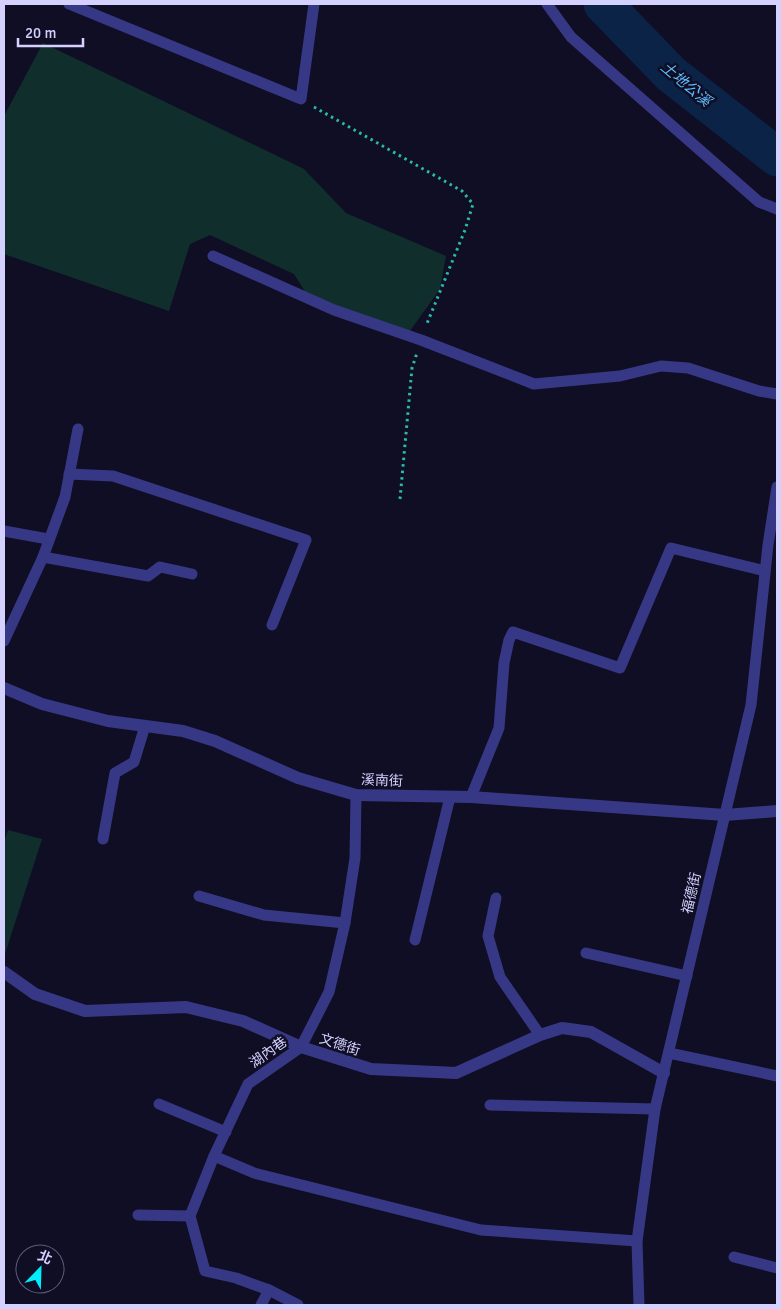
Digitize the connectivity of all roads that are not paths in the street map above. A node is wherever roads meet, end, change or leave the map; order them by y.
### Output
1 (69, 4) edge
2 (314, 4) edge
3 (547, 4) edge
4 (777, 209) edge
5 (213, 256) dead end
6 (777, 394) edge
7 (78, 429) dead end
8 (69, 474) junction
9 (777, 487) edge
10 (4, 531) edge
11 (48, 539) junction
12 (43, 557) junction
13 (765, 570) junction
14 (192, 574) dead end
15 (272, 625) dead end
16 (4, 641) edge
17 (4, 688) edge
18 (145, 726) junction
19 (356, 795) junction
20 (450, 797) junction
21 (471, 797) junction
22 (777, 811) edge
23 (725, 814) junction
24 (103, 839) dead end
25 (198, 896) dead end
26 (496, 898) dead end
27 (345, 923) junction
28 (415, 940) dead end
29 (586, 953) dead end
30 (4, 972) edge
31 (687, 976) junction
32 (540, 1035) junction
33 (301, 1047) junction
34 (669, 1053) junction
35 (664, 1073) junction
36 (777, 1076) edge
37 (159, 1104) dead end
38 (490, 1105) dead end
39 (655, 1109) junction
40 (226, 1132) junction
41 (214, 1156) junction
42 (138, 1215) dead end
43 (190, 1216) junction
44 (637, 1241) junction
45 (734, 1257) dead end
46 (777, 1268) edge
47 (269, 1290) junction
48 (261, 1305) edge
49 (298, 1305) edge
50 (639, 1305) edge

1 - 2 lane
3 - 4 lane
5 - 6 lane
7 - 8 lane
8 - 11 lane
8 - 15 lane
9 - 13 lane, 福德街
10 - 11 lane
11 - 12 lane
12 - 14 lane
12 - 16 lane
13 - 21 lane
13 - 23 lane, 福德街
17 - 18 street, 溪南街
18 - 19 street, 溪南街
18 - 24 lane
19 - 20 street, 溪南街
19 - 27 lane, 湖內巷
20 - 21 street, 溪南街
20 - 28 lane
21 - 23 street, 溪南街
22 - 23 street, 溪南街
23 - 31 lane, 福德街
25 - 27 lane
26 - 32 lane
27 - 33 lane, 湖內巷
29 - 31 lane
30 - 33 street, 文德街
31 - 34 lane, 福德街
32 - 33 street, 文德街
32 - 35 street, 文德街
33 - 40 lane, 湖內巷
34 - 35 lane, 福德街
34 - 36 lane
35 - 39 lane, 福德街
37 - 40 lane
38 - 39 lane
39 - 44 lane, 福德街
40 - 41 lane, 湖內巷
41 - 43 lane, 湖內巷
41 - 44 lane
42 - 43 lane
43 - 47 lane
44 - 50 lane, 福德街
45 - 46 lane
47 - 48 lane
47 - 49 lane

